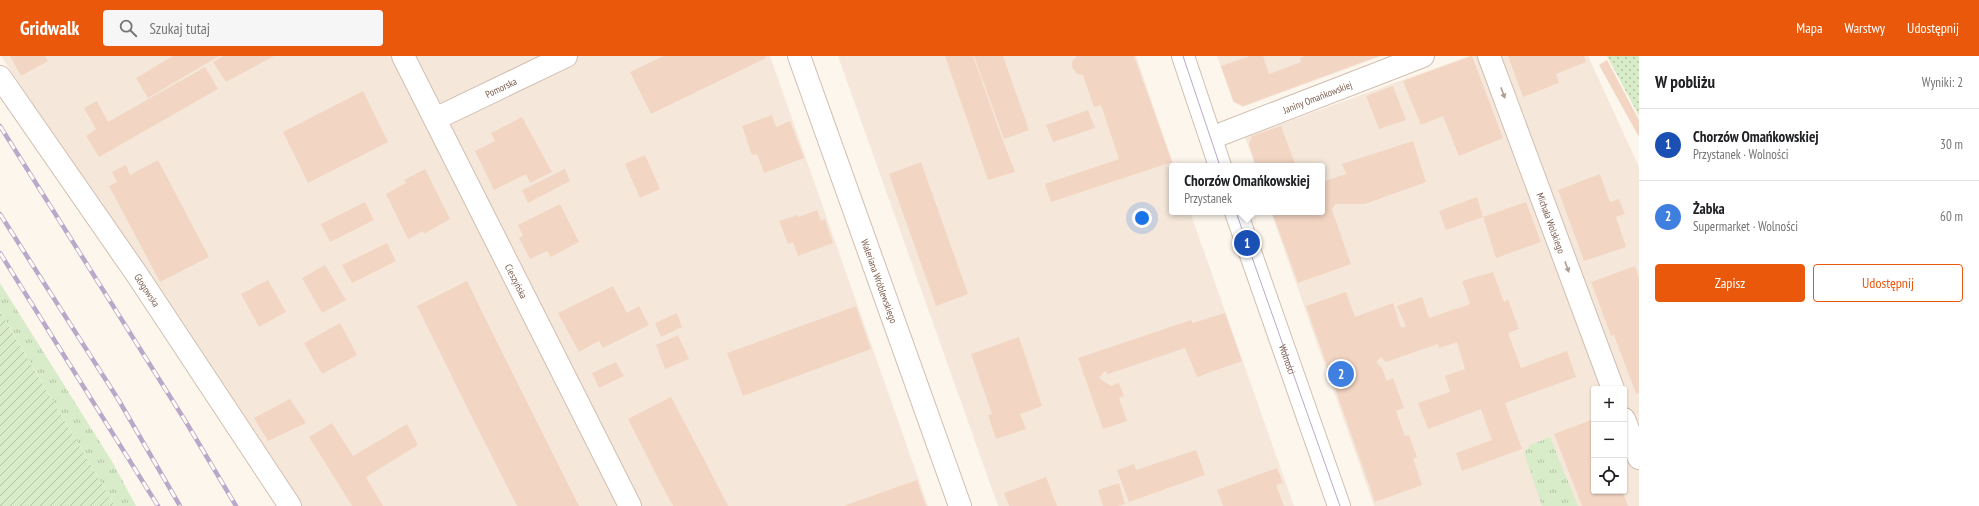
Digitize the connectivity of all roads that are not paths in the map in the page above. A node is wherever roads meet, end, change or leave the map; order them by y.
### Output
1 (403, 56) edge
2 (566, 56) edge
3 (799, 56) edge
4 (1183, 56) edge
5 (1424, 56) edge
6 (1489, 56) edge
7 (0, 77) edge
8 (436, 119) junction
9 (1211, 138) junction
10 (1219, 163) edge
11 (1237, 215) edge
12 (1612, 386) edge
13 (1625, 422) edge
14 (1639, 458) edge
15 (290, 506) edge
16 (630, 506) edge
17 (960, 506) edge
18 (1339, 506) edge

1 - 8 street, Cieszyńska
2 - 8 street, Pomorska
3 - 17 street, Waleriana Wróblewskiego
4 - 9 street
5 - 9 street, Janiny Omańkowskiej
6 -> 12 street, Michała Wolskiego
7 - 15 street, Głogowska
8 - 16 street, Cieszyńska
9 - 10 street
11 - 18 street, Wolności
13 - 14 street

